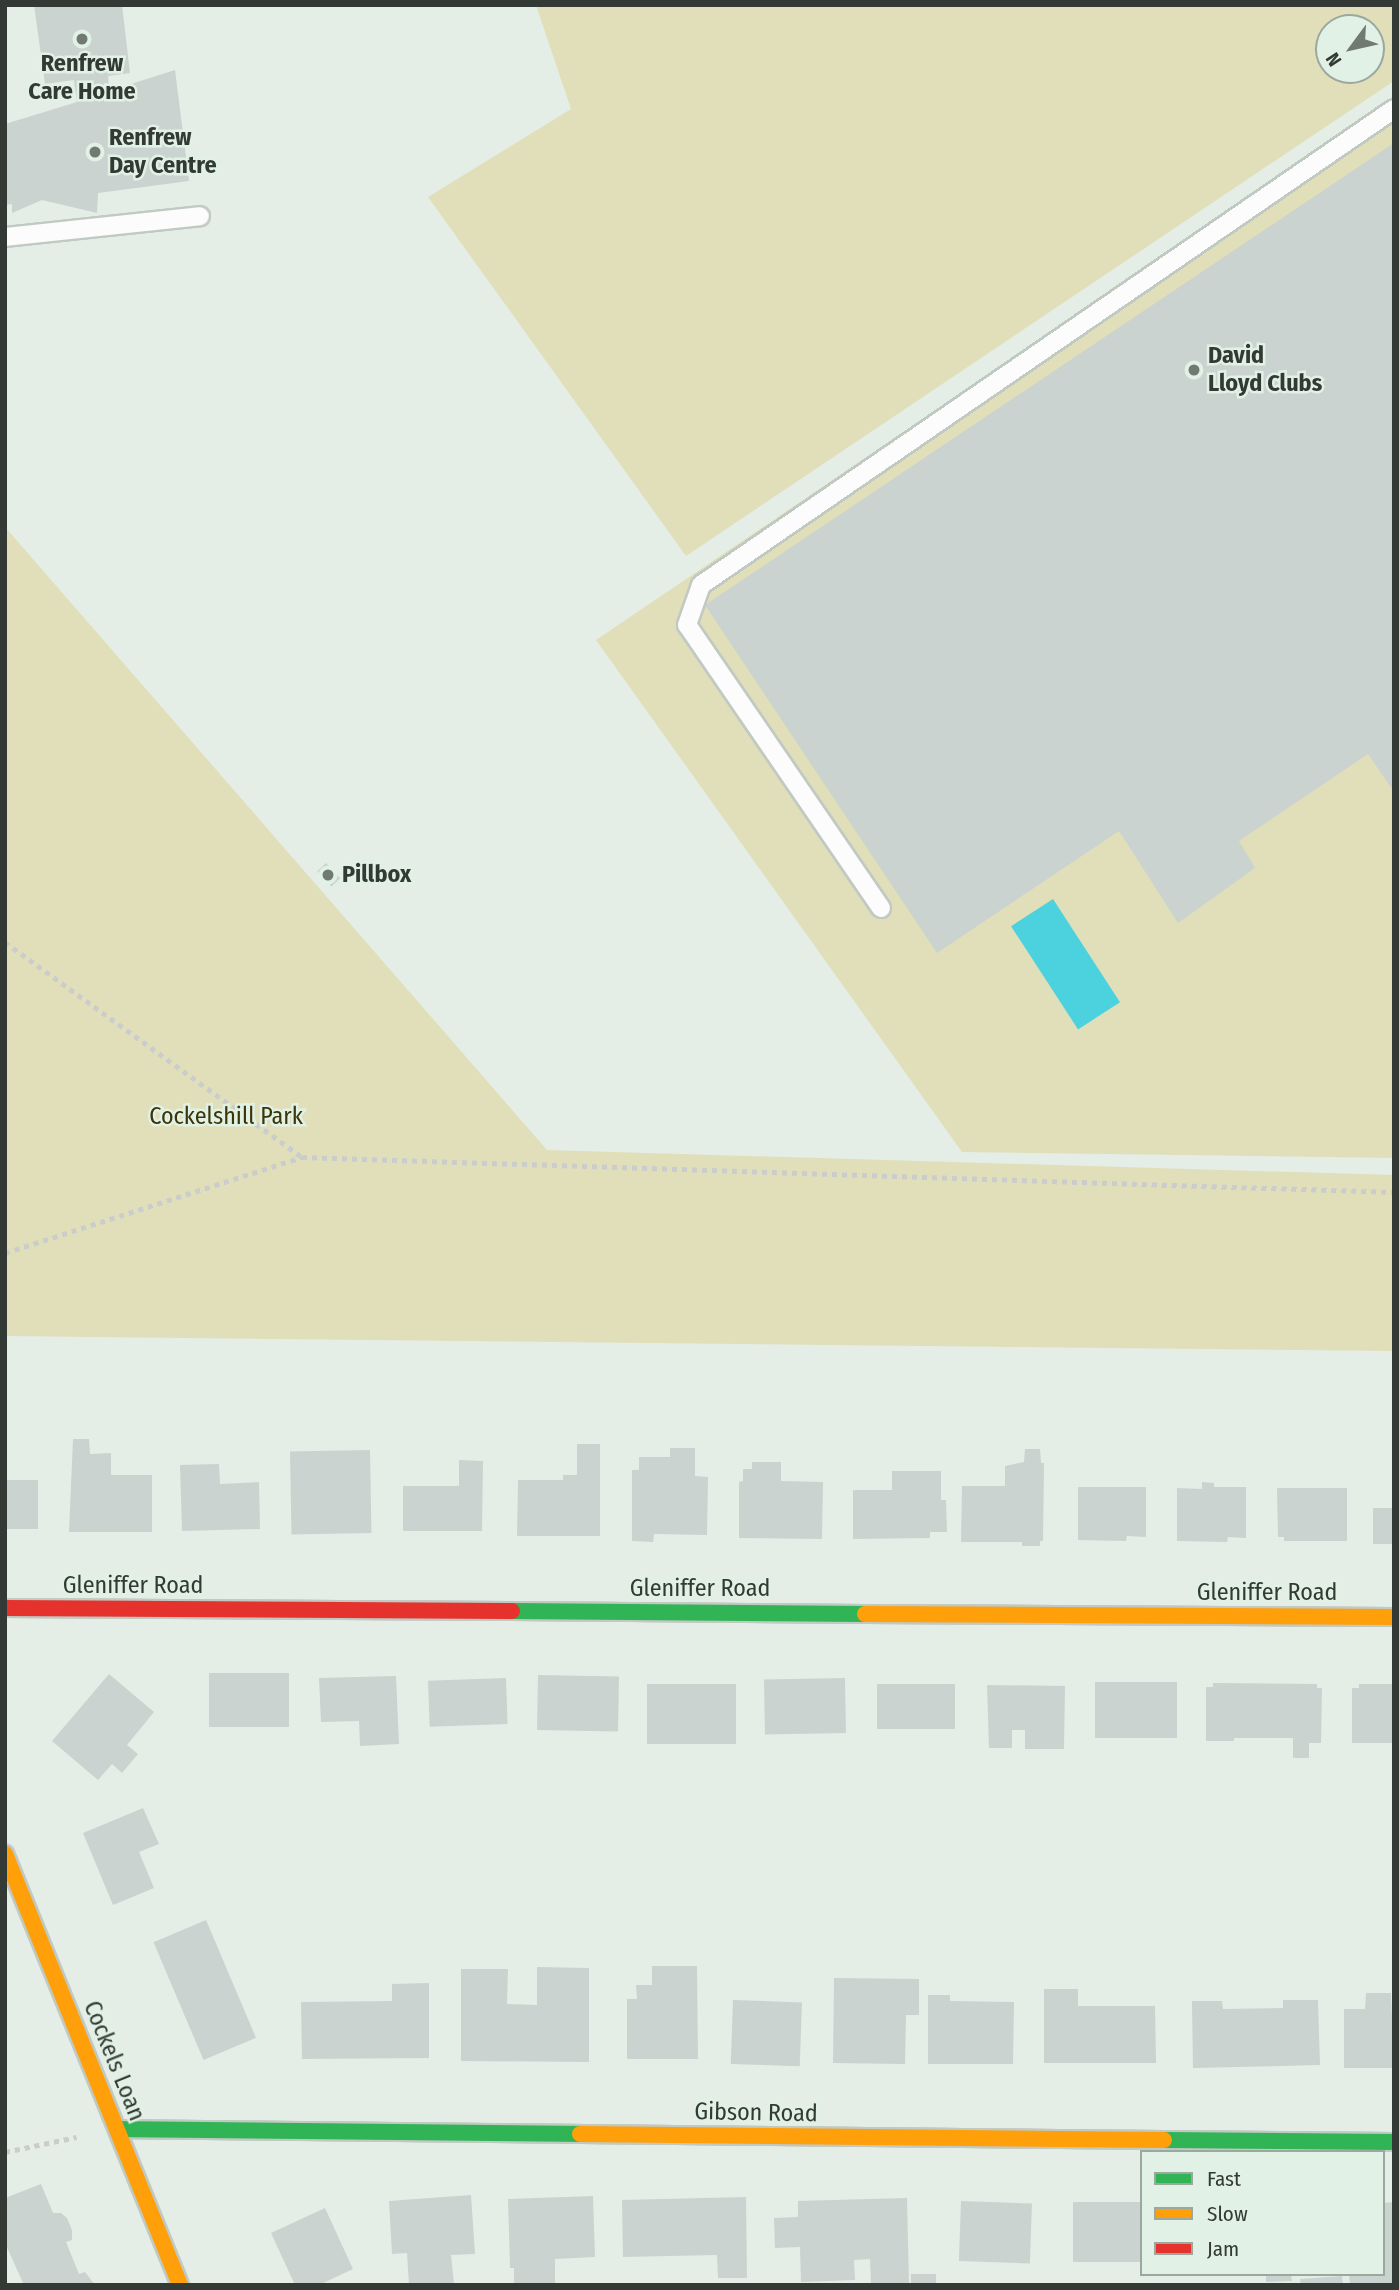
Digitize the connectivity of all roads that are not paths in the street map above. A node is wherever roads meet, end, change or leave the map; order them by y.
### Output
1 (1394, 109) edge
2 (200, 216) dead end
3 (5, 237) edge
4 (881, 908) dead end
5 (5, 1608) edge
6 (1394, 1617) edge
7 (5, 1854) edge
8 (117, 2129) junction
9 (1394, 2142) edge
10 (180, 2285) edge

1 - 4 lane
2 - 3 lane
5 - 6 street, Gleniffer Road
7 - 8 street, Cockels Loan
8 - 9 street, Gibson Road
8 - 10 street, Cockels Loan

